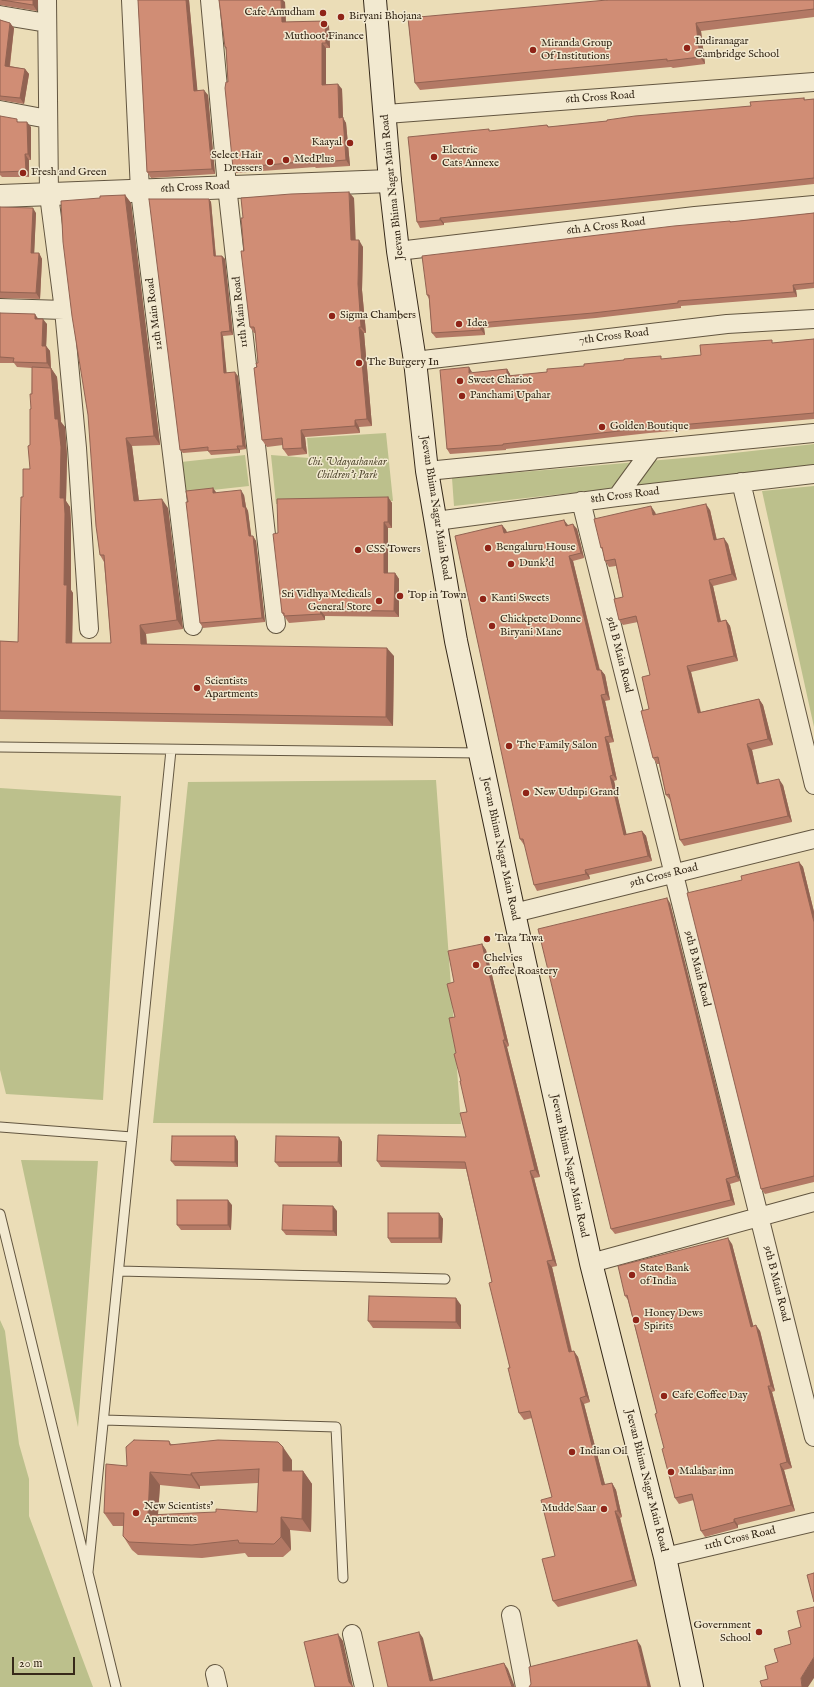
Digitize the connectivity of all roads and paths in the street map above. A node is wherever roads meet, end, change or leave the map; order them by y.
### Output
1 (47, 0) edge
2 (131, 0) edge
3 (210, 0) edge
4 (375, 0) edge
5 (0, 16) edge
6 (47, 23) junction
7 (814, 82) edge
8 (0, 110) edge
9 (386, 114) junction
10 (48, 119) junction
11 (390, 181) junction
12 (227, 186) junction
13 (140, 192) junction
14 (49, 195) junction
15 (0, 196) edge
16 (814, 204) edge
17 (398, 251) junction
18 (0, 308) edge
19 (64, 310) junction
20 (814, 319) edge
21 (415, 361) junction
22 (814, 433) edge
23 (652, 449) junction
24 (427, 471) junction
25 (814, 474) edge
26 (741, 482) junction
27 (617, 496) junction
28 (581, 501) junction
29 (436, 521) junction
30 (276, 624) dead end
31 (193, 626) dead end
32 (89, 629) dead end
33 (0, 747) edge
34 (171, 750) junction
35 (480, 753) junction
36 (814, 786) edge
37 (814, 839) edge
38 (673, 874) junction
39 (514, 913) junction
40 (0, 1126) edge
41 (132, 1137) junction
42 (814, 1202) edge
43 (0, 1214) edge
44 (759, 1217) junction
45 (590, 1263) junction
46 (118, 1271) junction
47 (445, 1279) dead end
48 (104, 1420) junction
49 (814, 1438) edge
50 (814, 1522) edge
51 (665, 1557) junction
52 (88, 1572) junction
53 (343, 1578) dead end
54 (511, 1615) dead end
55 (352, 1634) dead end
56 (116, 1687) edge
57 (364, 1687) edge
58 (525, 1687) edge
59 (692, 1687) edge

1 - 6 street
2 - 13 street, 12th Main Road
3 - 12 street, 11th Main Road
4 - 9 main road, Jeevan Bhima Nagar Main Road
5 - 6 street
6 - 10 street
7 - 9 street, 6th Cross Road
8 - 10 street
9 - 11 main road, Jeevan Bhima Nagar Main Road
10 - 14 street
11 - 12 main road, 6th Cross Road
11 - 17 main road, Jeevan Bhima Nagar Main Road
12 - 13 main road, 6th Cross Road
12 - 30 street, 11th Main Road
13 - 14 main road, 6th Cross Road
13 - 31 street, 12th Main Road
14 - 15 main road, 6th Cross Road
14 - 19 street
16 - 17 street, 6th A Cross Road
17 - 21 main road, Jeevan Bhima Nagar Main Road
18 - 19 street
19 - 32 street
20 - 21 street, 7th Cross Road
21 - 24 main road, Jeevan Bhima Nagar Main Road
22 - 23 street
23 - 24 street
23 - 27 street
24 - 29 main road, Jeevan Bhima Nagar Main Road
25 - 26 street, 8th Cross Road
26 - 27 street, 8th Cross Road
26 - 36 street
27 - 28 street, 8th Cross Road
28 - 29 street, 8th Cross Road
28 - 38 street, 9th B Main Road
29 - 35 main road, Jeevan Bhima Nagar Main Road
33 - 34 lane
34 - 35 lane
34 - 41 lane
35 - 39 main road, Jeevan Bhima Nagar Main Road
37 - 38 street, 9th Cross Road
38 - 39 street, 9th Cross Road
38 - 44 street, 9th B Main Road
39 - 45 main road, Jeevan Bhima Nagar Main Road
40 - 41 lane
41 - 46 lane
42 - 44 street
43 - 52 lane
44 - 45 street
44 - 49 street, 9th B Main Road
45 - 51 main road, Jeevan Bhima Nagar Main Road
46 - 47 lane
46 - 48 lane
48 - 52 lane
48 - 53 lane
50 - 51 street, 11th Cross Road
51 - 59 main road, Jeevan Bhima Nagar Main Road
52 - 56 lane
54 - 58 street
55 - 57 street

